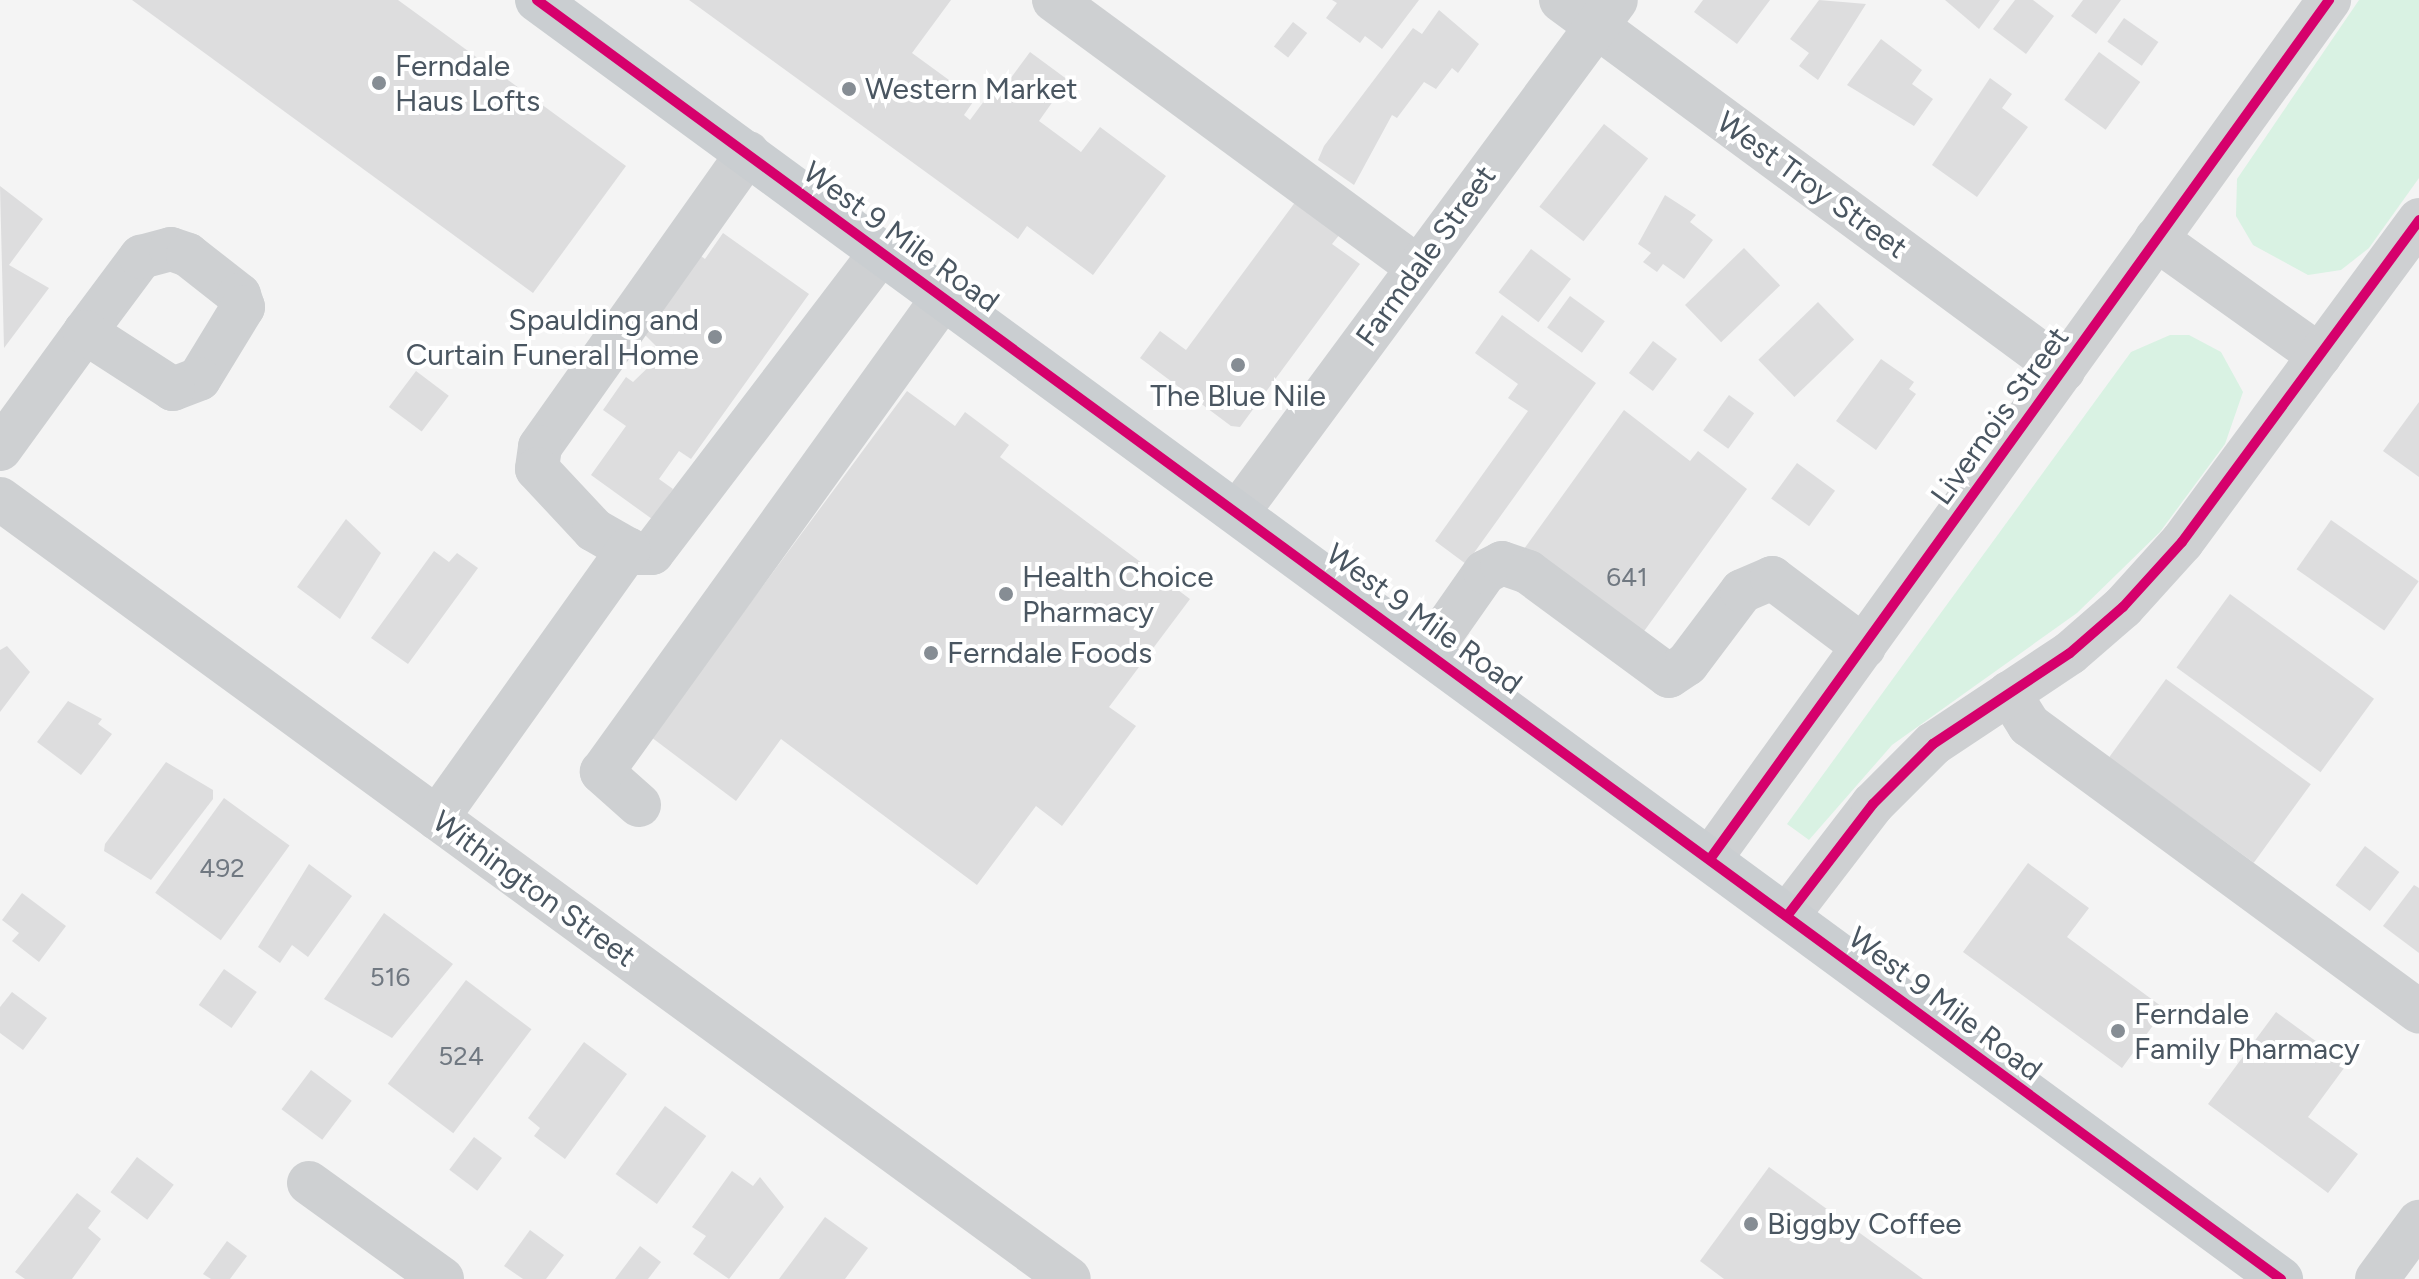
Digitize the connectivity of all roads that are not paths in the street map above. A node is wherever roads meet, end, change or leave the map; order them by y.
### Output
1 (537, 0) edge
2 (1054, 0) edge
3 (1561, 0) edge
4 (2329, 0) edge
5 (1606, 13) edge
6 (748, 153) junction
7 (2419, 220) edge
8 (2156, 239) junction
9 (881, 252) junction
10 (1418, 267) junction
11 (943, 298) junction
12 (85, 332) dead end
13 (2320, 356) junction
14 (2063, 370) junction
15 (0, 449) edge
16 (0, 499) edge
17 (1238, 512) junction
18 (629, 549) junction
19 (1864, 647) junction
20 (1429, 652) junction
21 (2009, 693) junction
22 (639, 805) dead end
23 (437, 818) junction
24 (1710, 859) junction
25 (1787, 916) junction
26 (2419, 1012) edge
27 (309, 1183) dead end
28 (2419, 1222) edge
29 (442, 1279) edge
30 (1069, 1279) edge
31 (2281, 1279) edge
32 (2377, 1279) edge

1 - 6 main road, West 9 Mile Road
2 - 10 street
3 - 5 street, West Troy Street
4 - 8 street, Livernois Street
5 - 10 street, Farmdale Street
5 - 14 street, West Troy Street
6 - 9 main road, West 9 Mile Road
6 - 18 street
7 - 13 street
8 - 13 street
8 - 14 street, Livernois Street
9 - 11 main road, West 9 Mile Road
9 - 18 street
10 - 17 street, Farmdale Street
11 - 17 main road, West 9 Mile Road
11 - 22 street
12 - 15 street
13 - 21 street
14 - 19 street, Livernois Street
16 - 23 street, Withington Street
17 - 20 main road, West 9 Mile Road
18 - 23 street
19 - 20 street
19 - 24 street, Livernois Street
20 - 24 main road, West 9 Mile Road
21 - 25 street
21 - 26 street
23 - 30 street, Withington Street
24 - 25 main road, West 9 Mile Road
25 - 31 main road, West 9 Mile Road
27 - 29 street
28 - 32 street

